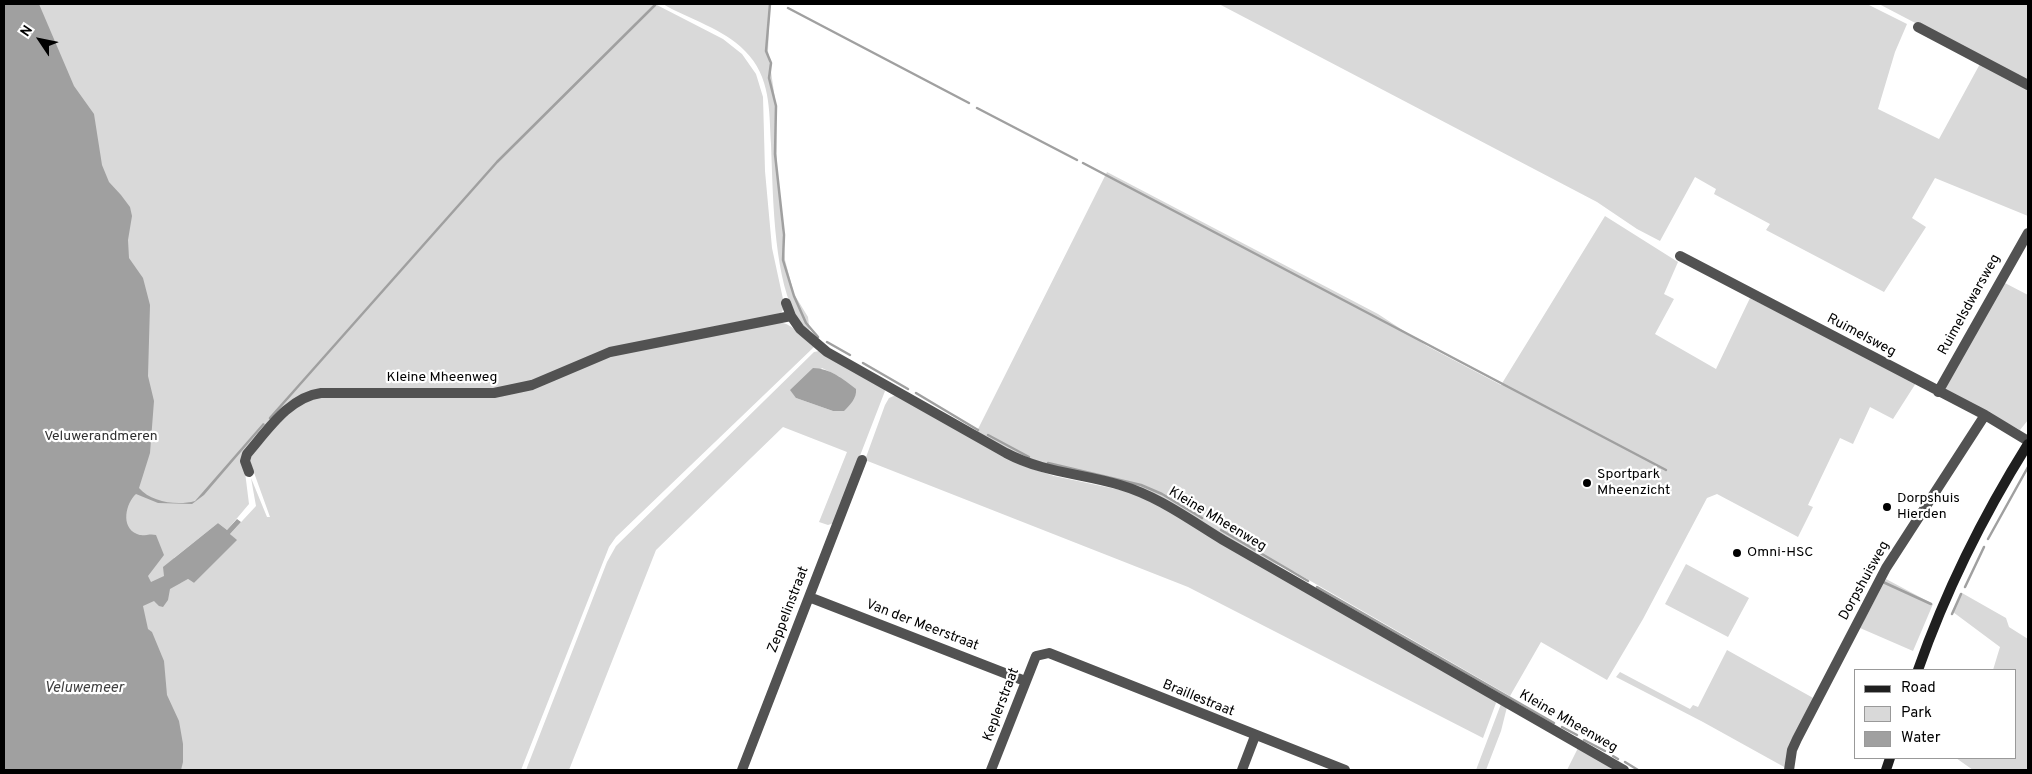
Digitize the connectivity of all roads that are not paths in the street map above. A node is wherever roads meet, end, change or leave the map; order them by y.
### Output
1 (1918, 27) dead end
2 (2028, 85) edge
3 (2028, 233) edge
4 (1680, 256) dead end
5 (786, 303) dead end
6 (791, 316) junction
7 (1938, 392) junction
8 (1985, 416) junction
9 (2028, 443) edge
10 (862, 460) dead end
11 (249, 472) dead end
12 (809, 597) junction
13 (1042, 653) joint
14 (1918, 669) edge
15 (1026, 681) junction
16 (1255, 736) junction
17 (742, 770) edge
18 (991, 770) edge
19 (1242, 770) edge
20 (1345, 770) edge
21 (1624, 770) edge
22 (1789, 770) edge

1 - 2 street
3 - 7 street, Ruimelsdwarsweg
4 - 7 street, Ruimelsweg
5 - 6 street, Kleine Mheenweg
6 - 11 street, Kleine Mheenweg
6 - 21 street, Kleine Mheenweg
7 - 8 street, Ruimelsweg
8 - 9 street, Ruimelsweg
8 - 22 street, Dorpshuisweg
9 - 14 main road
10 - 12 street, Zeppelinstraat
12 - 15 street, Van der Meerstraat
12 - 17 street, Zeppelinstraat
13 - 15 street, Keplerstraat
13 - 16 street, Braillestraat
15 - 18 street, Keplerstraat
16 - 19 street
16 - 20 street, Braillestraat

